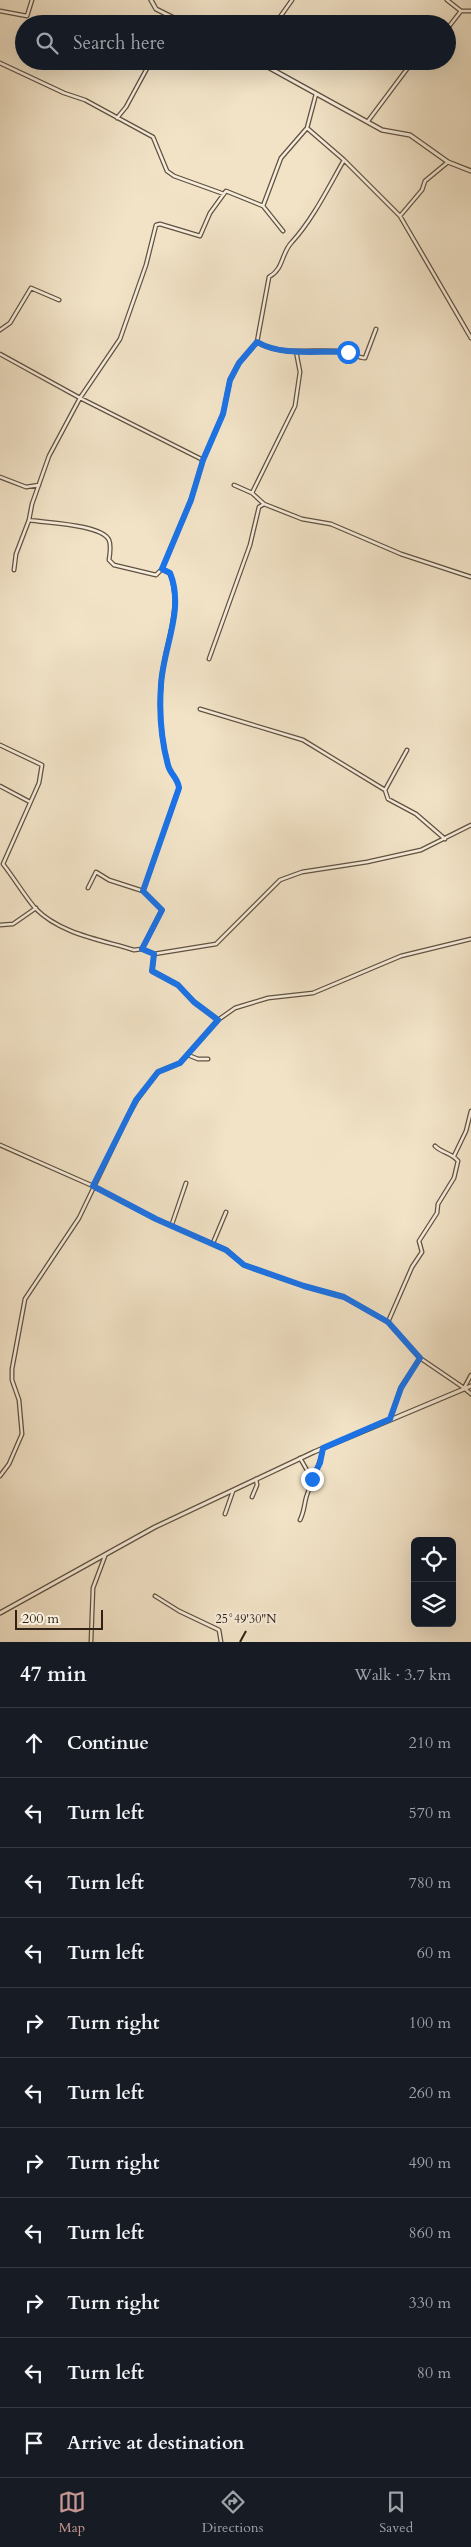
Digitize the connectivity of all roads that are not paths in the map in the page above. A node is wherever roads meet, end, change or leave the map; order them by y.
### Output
1 (32, 0) edge
2 (151, 0) edge
3 (292, 0) edge
4 (447, 0) edge
5 (0, 11) edge
6 (461, 11) junction
7 (471, 11) edge
8 (22, 15) edge
9 (27, 15) edge
10 (168, 15) edge
11 (282, 15) edge
12 (456, 17) edge
13 (0, 63) edge
14 (146, 70) edge
15 (274, 70) edge
16 (406, 70) edge
17 (316, 94) junction
18 (117, 118) junction
19 (368, 121) junction
20 (307, 128) junction
21 (344, 160) junction
22 (448, 162) junction
23 (471, 171) edge
24 (224, 194) junction
25 (263, 206) junction
26 (400, 216) junction
27 (283, 231) dead end
28 (59, 300) dead end
29 (376, 329) dead end
30 (0, 330) edge
31 (471, 338) edge
32 (257, 342) junction
33 (296, 351) junction
34 (0, 354) edge
35 (80, 398) junction
36 (203, 460) junction
37 (0, 477) edge
38 (234, 484) dead end
39 (39, 485) junction
40 (252, 493) junction
41 (264, 504) junction
42 (29, 520) junction
43 (162, 569) junction
44 (14, 570) dead end
45 (471, 578) edge
46 (209, 659) dead end
47 (200, 709) dead end
48 (0, 746) edge
49 (407, 750) dead end
50 (0, 786) edge
51 (385, 790) junction
52 (30, 802) junction
53 (471, 825) edge
54 (445, 839) junction
55 (88, 888) dead end
56 (143, 891) junction
57 (36, 908) junction
58 (0, 925) edge
59 (471, 938) edge
60 (142, 949) junction
61 (154, 954) junction
62 (218, 1020) junction
63 (188, 1054) junction
64 (208, 1059) dead end
65 (471, 1111) edge
66 (0, 1145) edge
67 (435, 1146) dead end
68 (454, 1156) junction
69 (186, 1183) dead end
70 (93, 1186) junction
71 (226, 1212) dead end
72 (171, 1225) junction
73 (213, 1244) junction
74 (388, 1322) junction
75 (420, 1358) junction
76 (471, 1375) edge
77 (471, 1386) edge
78 (464, 1388) junction
79 (471, 1394) edge
80 (390, 1419) junction
81 (323, 1448) junction
82 (300, 1458) junction
83 (0, 1476) edge
84 (256, 1479) junction
85 (312, 1479) junction
86 (233, 1490) junction
87 (252, 1497) dead end
88 (225, 1514) dead end
89 (300, 1520) dead end
90 (105, 1554) junction
91 (155, 1596) dead end
92 (0, 1613) edge
93 (92, 1642) edge
94 (221, 1642) edge

1 - 9 street
2 - 10 street
3 - 11 street
4 - 6 street
5 - 8 street
6 - 7 street
6 - 12 street
13 - 18 street
14 - 18 street
15 - 17 street
16 - 19 street
17 - 19 street
17 - 20 street
18 - 24 street
19 - 22 street
20 - 21 street
20 - 25 street
21 - 26 street
21 - 32 street
22 - 23 street
22 - 26 street
24 - 25 street
24 - 35 street
25 - 27 street
26 - 31 street
28 - 30 street
29 - 33 street
32 - 33 street
32 - 36 street
33 - 40 street
34 - 35 street
35 - 36 street
35 - 39 street
36 - 43 street
37 - 39 street
38 - 40 street
39 - 42 street
40 - 41 street
41 - 45 street
41 - 46 street
42 - 43 street
42 - 44 street
43 - 56 street
47 - 51 street
48 - 52 street
49 - 51 street
50 - 52 street
51 - 54 street
52 - 57 street
53 - 54 street
54 - 61 street
55 - 56 street
56 - 60 street
57 - 58 street
57 - 60 street
59 - 62 street
60 - 61 street
61 - 62 street
62 - 63 street
63 - 64 street
63 - 70 street
65 - 68 street
66 - 70 street
67 - 68 street
68 - 74 street
69 - 72 street
70 - 72 street
70 - 83 street
71 - 73 street
72 - 73 street
73 - 74 street
74 - 75 street
75 - 78 street
75 - 80 street
76 - 78 street
77 - 78 street
78 - 79 street
78 - 80 street
80 - 81 street
81 - 82 street
81 - 85 street
82 - 84 street
82 - 85 street
84 - 86 street
84 - 87 street
85 - 89 street
86 - 88 street
86 - 90 street
90 - 92 street
90 - 93 street
91 - 94 street

